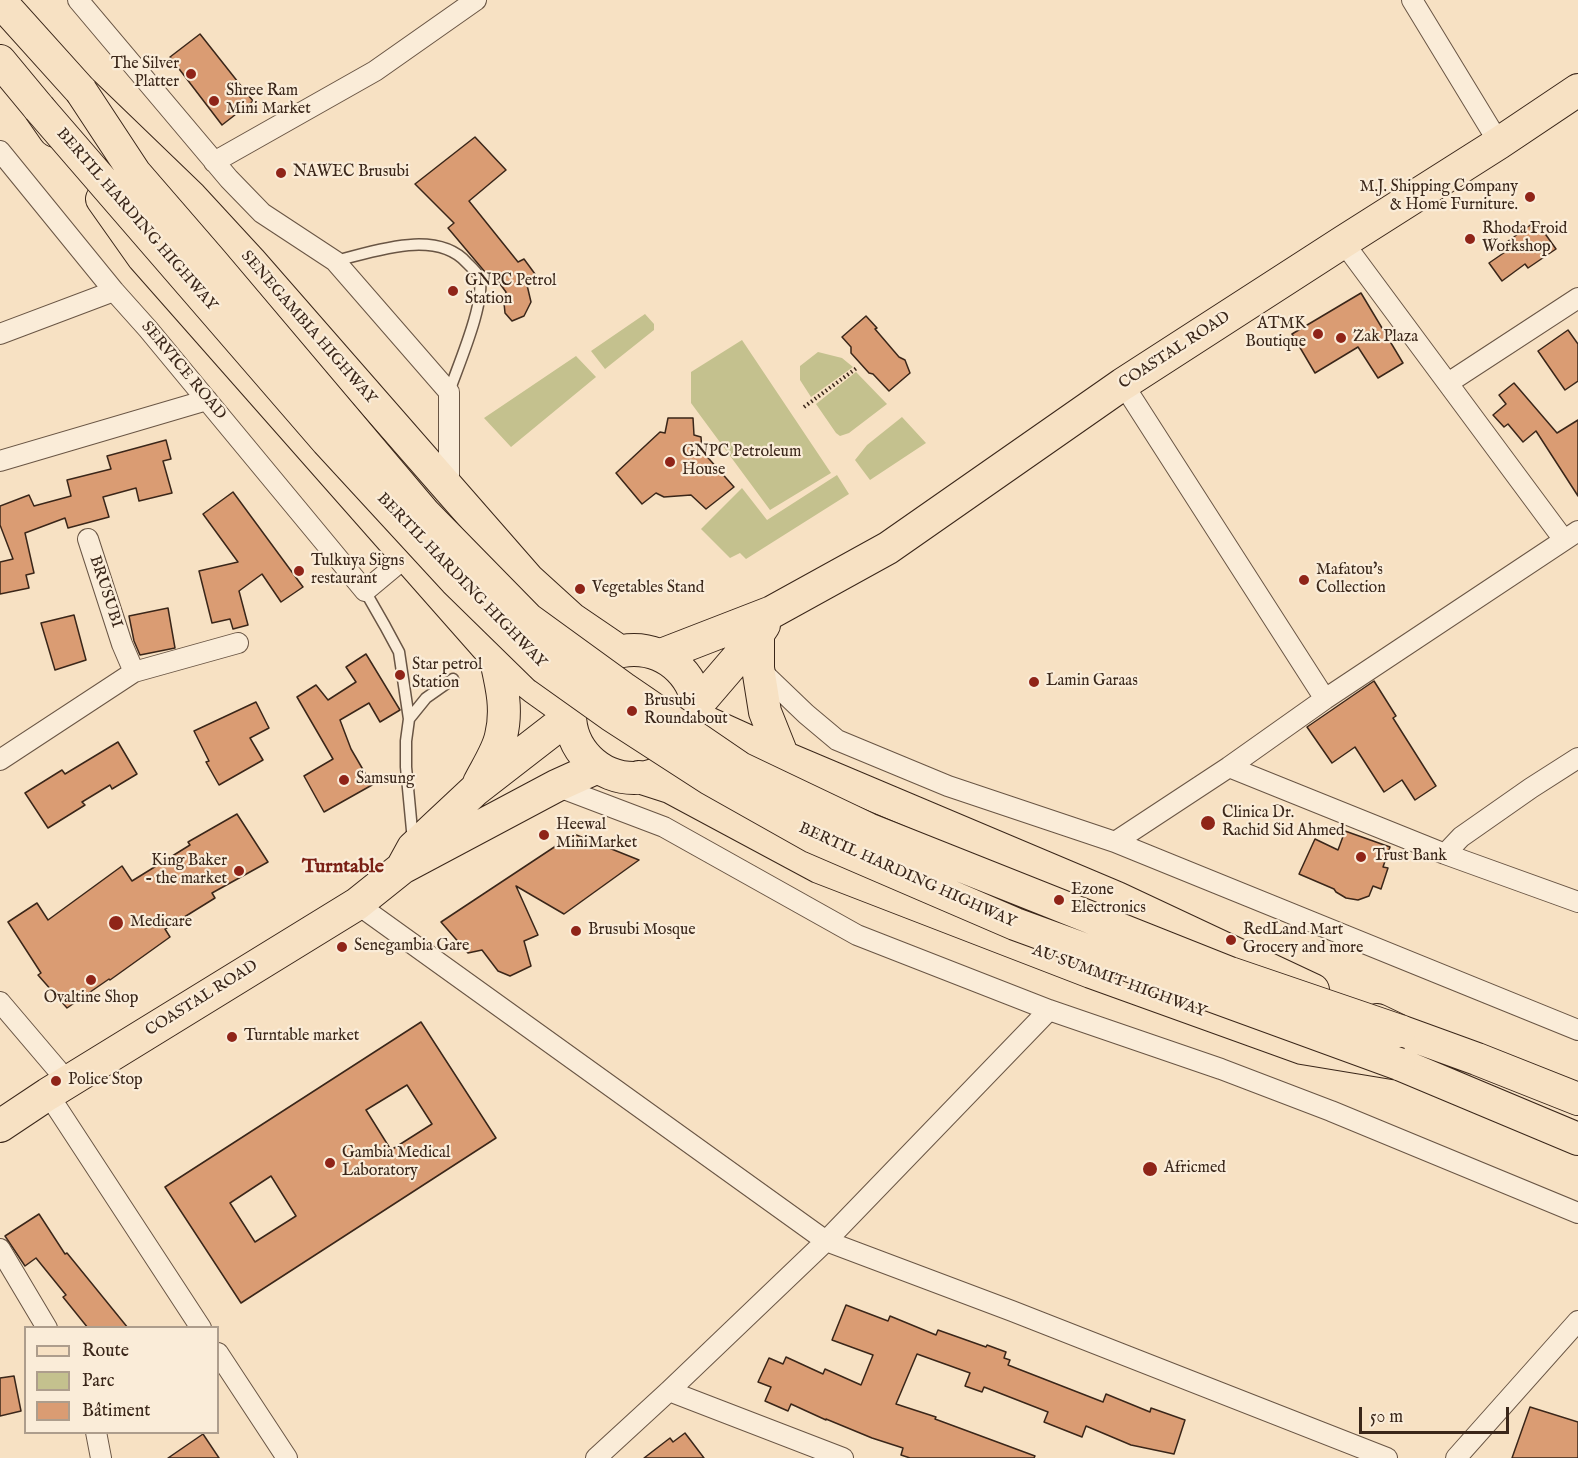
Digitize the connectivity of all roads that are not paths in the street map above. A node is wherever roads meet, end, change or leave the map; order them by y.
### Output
1 (78, 0) edge
2 (476, 0) edge
3 (1412, 0) edge
4 (0, 1) edge
5 (0, 61) edge
6 (1578, 90) edge
7 (81, 91) junction
8 (39, 108) junction
9 (1499, 143) junction
10 (0, 152) edge
11 (214, 162) junction
12 (1343, 242) junction
13 (335, 261) junction
14 (114, 291) junction
15 (1578, 298) edge
16 (0, 334) edge
17 (1448, 383) junction
18 (1123, 384) junction
19 (448, 392) junction
20 (207, 400) junction
21 (0, 461) edge
22 (449, 488) junction
23 (1571, 536) edge
24 (88, 539) dead end
25 (407, 556) junction
26 (365, 591) junction
27 (765, 623) junction
28 (238, 643) dead end
29 (619, 651) junction
30 (661, 655) junction
31 (495, 656) junction
32 (758, 668) junction
33 (134, 672) junction
34 (453, 679) dead end
35 (1325, 699) junction
36 (699, 711) junction
37 (570, 713) junction
38 (409, 719) junction
39 (783, 757) junction
40 (1578, 758) edge
41 (0, 760) edge
42 (598, 767) junction
43 (1229, 767) junction
44 (639, 777) junction
45 (556, 786) junction
46 (475, 790) junction
47 (1115, 842) junction
48 (1446, 854) junction
49 (408, 858) junction
50 (1578, 902) edge
51 (357, 903) junction
52 (0, 1002) edge
53 (1049, 1010) junction
54 (1578, 1030) edge
55 (1400, 1031) junction
56 (1399, 1064) junction
57 (58, 1088) junction
58 (1578, 1099) edge
59 (0, 1126) edge
60 (1578, 1139) edge
61 (1578, 1214) edge
62 (826, 1241) junction
63 (0, 1249) edge
64 (1578, 1321) edge
65 (46, 1326) edge
66 (200, 1326) edge
67 (219, 1355) edge
68 (669, 1391) junction
69 (96, 1434) edge
70 (101, 1458) edge
71 (287, 1458) edge
72 (596, 1458) edge
73 (843, 1458) edge
74 (1387, 1458) edge
75 (1456, 1458) edge

1 - 11 street
2 - 11 street
3 - 9 street
4 - 7 main road, SENEGAMBIA HIGHWAY
5 - 8 main road
6 - 9 main road, COASTAL ROAD
7 - 22 main road, SENEGAMBIA HIGHWAY
7 - 55 main road, BERTIL HARDING HIGHWAY, bridge
8 - 25 main road
8 - 56 main road, BERTIL HARDING HIGHWAY, bridge
9 - 12 main road, COASTAL ROAD
10 - 14 street, SERVICE ROAD
11 - 13 street
12 - 17 street
12 - 18 main road, COASTAL ROAD
13 - 19 street
13 - 19 lane
14 - 16 street
14 - 20 street, SERVICE ROAD
15 - 17 street
17 - 23 street
18 - 27 main road, COASTAL ROAD
18 - 35 street
19 - 22 street
20 - 21 street
20 - 26 street, SERVICE ROAD
22 - 29 main road, SENEGAMBIA HIGHWAY
23 - 35 street
24 - 33 street, BRUSUBI
25 - 26 street
25 - 31 main road
26 - 38 lane
27 - 30 main road, COASTAL ROAD
27 - 32 main road
27 - 36 main road, COASTAL ROAD
28 - 33 street
29 - 30 main road
29 - 37 main road
30 - 36 main road
31 - 37 main road
31 - 46 main road
32 - 39 main road
32 - 47 street
33 - 41 street
34 - 38 lane
35 - 43 street
36 - 39 main road
36 - 44 main road
37 - 42 main road
37 - 46 main road, COASTAL ROAD
38 - 49 lane
39 - 55 main road
40 - 48 street
42 - 44 main road
42 - 45 main road, COASTAL ROAD
43 - 47 street
43 - 48 street
44 - 56 main road, AU SUMMIT HIGHWAY
45 - 49 main road, COASTAL ROAD
45 - 53 street
46 - 49 main road, COASTAL ROAD
47 - 54 street
48 - 50 street
49 - 51 main road, COASTAL ROAD
51 - 57 main road, COASTAL ROAD
51 - 62 street
52 - 57 street
53 - 61 street
53 - 62 street
55 - 58 main road
56 - 60 main road, AU SUMMIT HIGHWAY
57 - 59 main road, COASTAL ROAD
57 - 66 street
62 - 68 street
62 - 74 street
63 - 65 street
64 - 75 street
67 - 71 street
68 - 72 street
68 - 73 street
69 - 70 street

